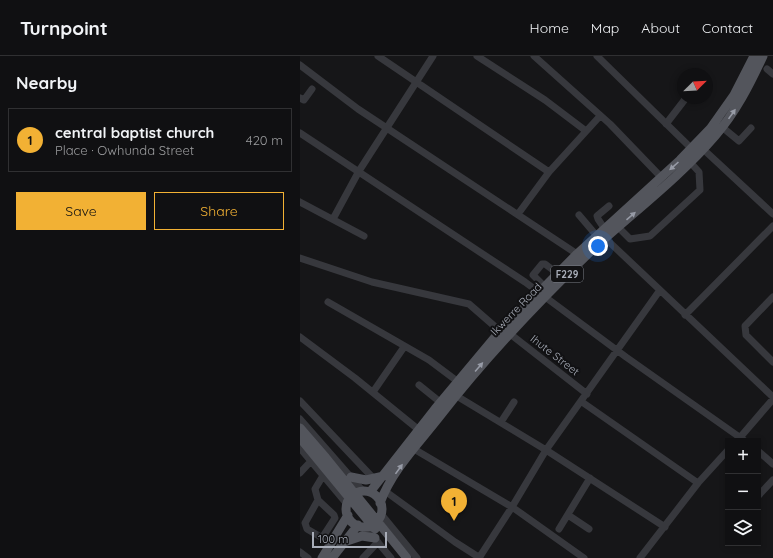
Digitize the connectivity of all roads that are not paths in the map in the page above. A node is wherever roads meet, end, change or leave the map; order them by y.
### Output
1 (378, 56) edge
2 (433, 56) edge
3 (476, 56) edge
4 (534, 56) edge
5 (597, 56) edge
6 (754, 56) edge
7 (764, 56) edge
8 (300, 65) edge
9 (767, 68) dead end
10 (773, 74) edge
11 (416, 84) junction
12 (312, 90) dead end
13 (300, 98) edge
14 (681, 104) edge
15 (600, 116) junction
16 (666, 124) junction
17 (722, 127) junction
18 (386, 128) junction
19 (751, 128) dead end
20 (586, 131) junction
21 (300, 133) edge
22 (692, 149) junction
23 (703, 149) junction
24 (690, 162) junction
25 (359, 171) junction
26 (549, 172) junction
27 (661, 177) junction
28 (300, 202) edge
29 (609, 206) dead end
30 (518, 214) junction
31 (773, 214) edge
32 (579, 215) dead end
33 (333, 219) junction
34 (773, 226) edge
35 (618, 227) junction
36 (604, 228) junction
37 (364, 236) dead end
38 (601, 237) junction
39 (577, 254) junction
40 (300, 258) edge
41 (557, 273) junction
42 (544, 286) junction
43 (660, 290) junction
44 (541, 295) junction
45 (773, 297) edge
46 (328, 302) dead end
47 (685, 315) junction
48 (505, 332) junction
49 (300, 337) edge
50 (404, 347) junction
51 (617, 351) junction
52 (773, 362) edge
53 (457, 381) junction
54 (420, 385) dead end
55 (373, 392) junction
56 (587, 394) junction
57 (455, 395) junction
58 (773, 398) edge
59 (300, 400) edge
60 (440, 402) junction
61 (514, 402) dead end
62 (582, 402) junction
63 (300, 419) edge
64 (501, 422) junction
65 (300, 428) edge
66 (419, 430) junction
67 (300, 438) edge
68 (738, 438) edge
69 (743, 438) edge
70 (300, 448) edge
71 (414, 449) junction
72 (546, 450) junction
73 (725, 453) edge
74 (761, 454) edge
75 (312, 460) junction
76 (337, 460) junction
77 (773, 464) edge
78 (300, 473) edge
79 (323, 473) junction
80 (384, 476) junction
81 (351, 477) junction
82 (590, 478) junction
83 (374, 479) junction
84 (773, 480) edge
85 (698, 483) junction
86 (385, 491) junction
87 (367, 492) junction
88 (761, 493) edge
89 (318, 500) junction
90 (380, 503) junction
91 (347, 504) junction
92 (512, 508) junction
93 (364, 510) junction
94 (381, 514) junction
95 (348, 515) junction
96 (568, 515) junction
97 (361, 526) junction
98 (665, 527) junction
99 (559, 529) dead end
100 (589, 529) dead end
101 (322, 538) junction
102 (376, 540) junction
103 (344, 542) junction
104 (331, 543) junction
105 (406, 546) junction
106 (300, 552) edge
107 (308, 558) edge
108 (322, 558) edge
109 (334, 558) edge
110 (363, 558) edge
111 (391, 558) edge
112 (399, 558) edge
113 (407, 558) edge
114 (417, 558) edge
115 (480, 558) edge
116 (584, 558) edge
117 (640, 558) edge

1 - 11 street
2 - 11 street
3 - 20 street
4 - 15 street
5 - 16 street
6 - 22 main road, Ikwerre Road / F229
17 -> 7 main road, Ikwerre Road / F229
8 - 18 street
9 - 10 street
11 - 18 street
11 - 26 street
12 - 13 street
14 - 16 street
15 - 20 street
15 - 27 street
16 - 22 street
17 - 19 street
17 - 23 main road, Ikwerre Road / F229
18 - 25 street
18 - 30 street
20 - 26 street
21 - 25 street
22 -> 27 main road, Ikwerre Road / F229
23 - 24 main road, Ikwerre Road / F229
23 - 31 street
35 -> 24 main road, Ikwerre Road / F229
24 - 35 street
25 - 33 street
25 - 44 street
26 - 30 street
27 - 36 main road, Ikwerre Road / F229
28 - 33 street
29 - 36 street
30 - 39 street
32 - 38 street
33 - 37 street
34 - 47 street
35 - 38 main road, Ikwerre Road / F229
36 - 38 main road, Ikwerre Road / F229
38 - 39 main road, Ikwerre Road / F229
38 - 43 street
38 - 44 main road, Ikwerre Road / F229
39 - 41 main road, Ikwerre Road / F229
40 - 48 street, Ihute Street
41 - 42 main road, Ikwerre Road / F229
41 - 42 street
42 - 44 main road, Ikwerre Road / F229
43 - 47 street
43 - 51 street
44 - 48 main road, Ikwerre Road / F229
44 - 51 street
45 - 52 street
46 - 50 street
47 - 58 street
48 - 53 main road, Ikwerre Road / F229
48 - 56 street, Ihute Street
57 -> 48 main road, Ikwerre Road / F229
49 - 55 street
50 - 53 street
50 - 55 street
51 - 56 street
51 - 68 street
53 - 60 main road, Ikwerre Road / F229
54 - 60 street
55 - 66 street
56 - 62 street
57 - 64 street
57 - 71 main road, Ikwerre Road / F229
58 - 69 street
59 - 83 street
60 - 66 main road, Ikwerre Road / F229
61 - 64 street
62 - 72 street
62 - 85 street
63 - 76 street
64 - 72 street
65 - 93 main road
66 - 80 main road, Ikwerre Road / F229
67 - 93 main road
70 - 75 street
86 -> 71 main road, Ikwerre Road / F229
71 - 92 street
72 - 82 street
72 - 92 street
73 - 85 street
74 - 77 street
75 - 78 street
75 - 79 street
76 - 79 street
76 - 81 street
79 - 89 street
79 - 91 street
80 - 83 main road
80 - 87 main road, Ikwerre Road / F229
81 - 83 main road
81 - 87 street
82 - 96 street
82 - 98 street
84 - 88 street
85 - 98 street
86 - 90 main road, Ikwerre Road / F229
86 - 115 street
87 - 90 main road
87 - 91 main road, F229
89 - 101 street
89 - 101 street
90 - 94 main road, F229
91 - 95 main road
92 - 115 street
92 - 116 street
93 - 112 main road
93 - 113 main road
94 - 97 main road
94 - 105 street
95 - 97 main road
95 - 104 main road
96 - 99 street
96 - 100 street
97 - 102 street
97 - 103 main road
98 - 117 street
101 - 104 street
102 - 103 main road
102 - 110 street
102 - 111 street
103 - 109 main road
104 - 108 main road
105 - 111 street
105 - 114 street
106 - 107 street

